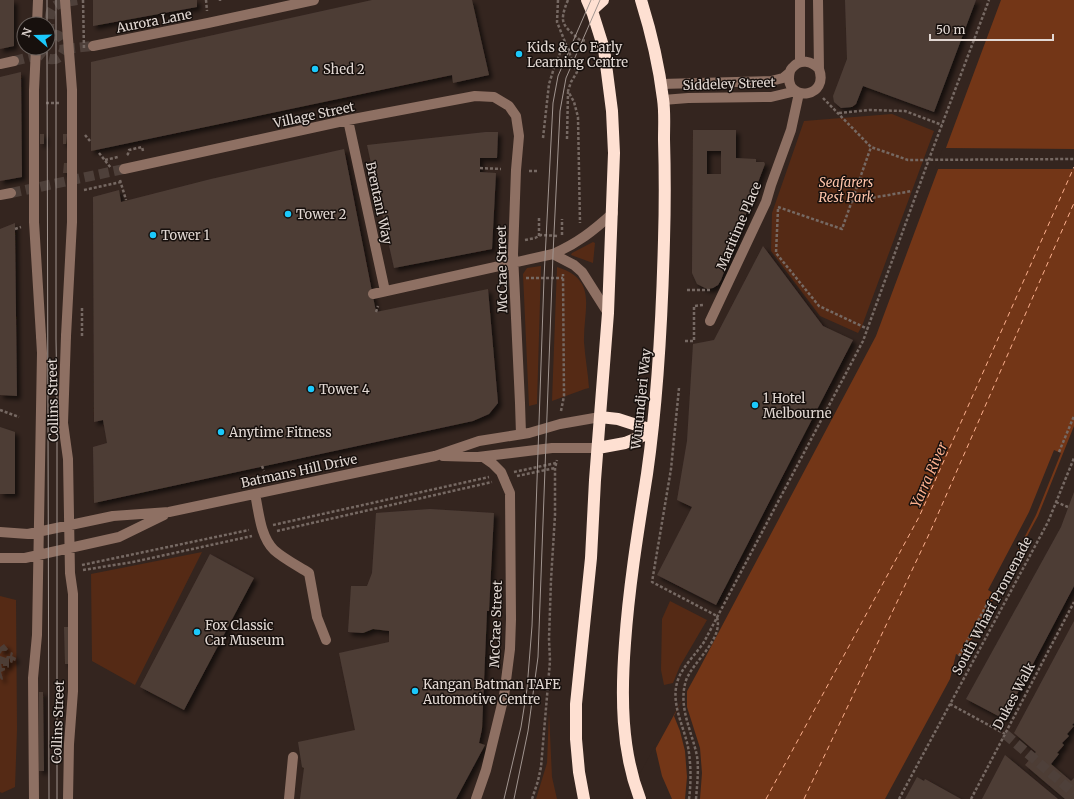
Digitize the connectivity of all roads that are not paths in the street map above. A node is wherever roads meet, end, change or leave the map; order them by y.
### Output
1 (38, 0) edge
2 (65, 0) edge
3 (314, 0) edge
4 (603, 0) edge
5 (641, 0) edge
6 (800, 0) edge
7 (818, 0) edge
8 (591, 5) edge
9 (37, 16) edge
10 (93, 46) tunnel mouth
11 (36, 56) edge
12 (14, 61) tunnel mouth
13 (800, 62) junction
14 (0, 64) edge
15 (819, 69) junction
16 (789, 73) junction
17 (729, 82) junction
18 (661, 84) junction
19 (798, 92) junction
20 (729, 97) junction
21 (663, 100) junction
22 (509, 106) joint
23 (348, 120) junction
24 (124, 169) tunnel mouth
25 (11, 193) tunnel mouth
26 (0, 195) edge
27 (613, 213) junction
28 (553, 254) junction
29 (513, 262) junction
30 (385, 291) junction
31 (373, 294) dead end
32 (608, 313) junction
33 (710, 321) dead end
34 (600, 418) junction
35 (652, 431) junction
36 (521, 434) junction
37 (598, 448) junction
38 (435, 456) junction
39 (483, 457) junction
40 (255, 494) junction
41 (169, 512) junction
42 (69, 525) junction
43 (0, 532) edge
44 (39, 532) junction
45 (70, 548) junction
46 (38, 555) junction
47 (0, 558) edge
48 (313, 595) junction
49 (307, 606) dead end
50 (326, 640) dead end
51 (293, 757) dead end
52 (34, 799) edge
53 (68, 799) edge
54 (289, 799) edge
55 (476, 799) edge
56 (584, 799) edge
57 (640, 799) edge

1 - 9 street
2 - 42 street, Collins Street, bridge
3 - 10 street, Aurora Lane
4 - 8 highway
5 - 18 highway, Wurundjeri Way
6 - 13 street
7 - 15 street
8 - 27 highway
11 - 44 street, Collins Street, bridge
12 - 14 street
13 - 15 street
13 - 16 street
15 - 19 street
16 - 17 street, Siddeley Street
16 - 19 street
17 - 18 street, Siddeley Street
17 - 20 street
18 - 21 highway, Wurundjeri Way
19 - 20 street, Siddeley Street
19 - 33 street, Maritime Place
20 - 21 street, Siddeley Street
21 - 35 highway, Wurundjeri Way
22 - 23 street, Village Street
22 - 29 street, McCrae Street
23 - 24 street, Village Street
23 - 30 street, Brentani Way
25 - 26 street
27 - 28 street
27 - 32 highway
28 - 29 street
28 - 32 street
29 - 30 street
29 - 36 street, McCrae Street
30 - 31 street
32 - 34 highway
34 - 35 highway
34 - 36 street, Batmans Hill Drive
34 - 37 highway
35 - 37 highway
35 - 57 highway, Wurundjeri Way
36 - 38 street, Batmans Hill Drive
37 - 39 street, Batmans Hill Drive
37 - 56 highway
38 - 39 street, Batmans Hill Drive
38 - 40 street, Batmans Hill Drive
39 - 55 street, McCrae Street
40 - 41 street, Batmans Hill Drive
40 - 48 street
41 - 42 street, Batmans Hill Drive
41 - 45 street, Batmans Hill Drive
42 - 44 street, Batmans Hill Drive
42 - 45 street, Collins Street
43 - 44 street, Batmans Hill Drive
44 - 46 street, Collins Street
45 - 46 street, Batmans Hill Drive
45 - 53 street, Collins Street
46 - 47 street, Batmans Hill Drive
46 - 52 street, Collins Street
48 - 49 street
48 - 50 street
51 - 54 street

